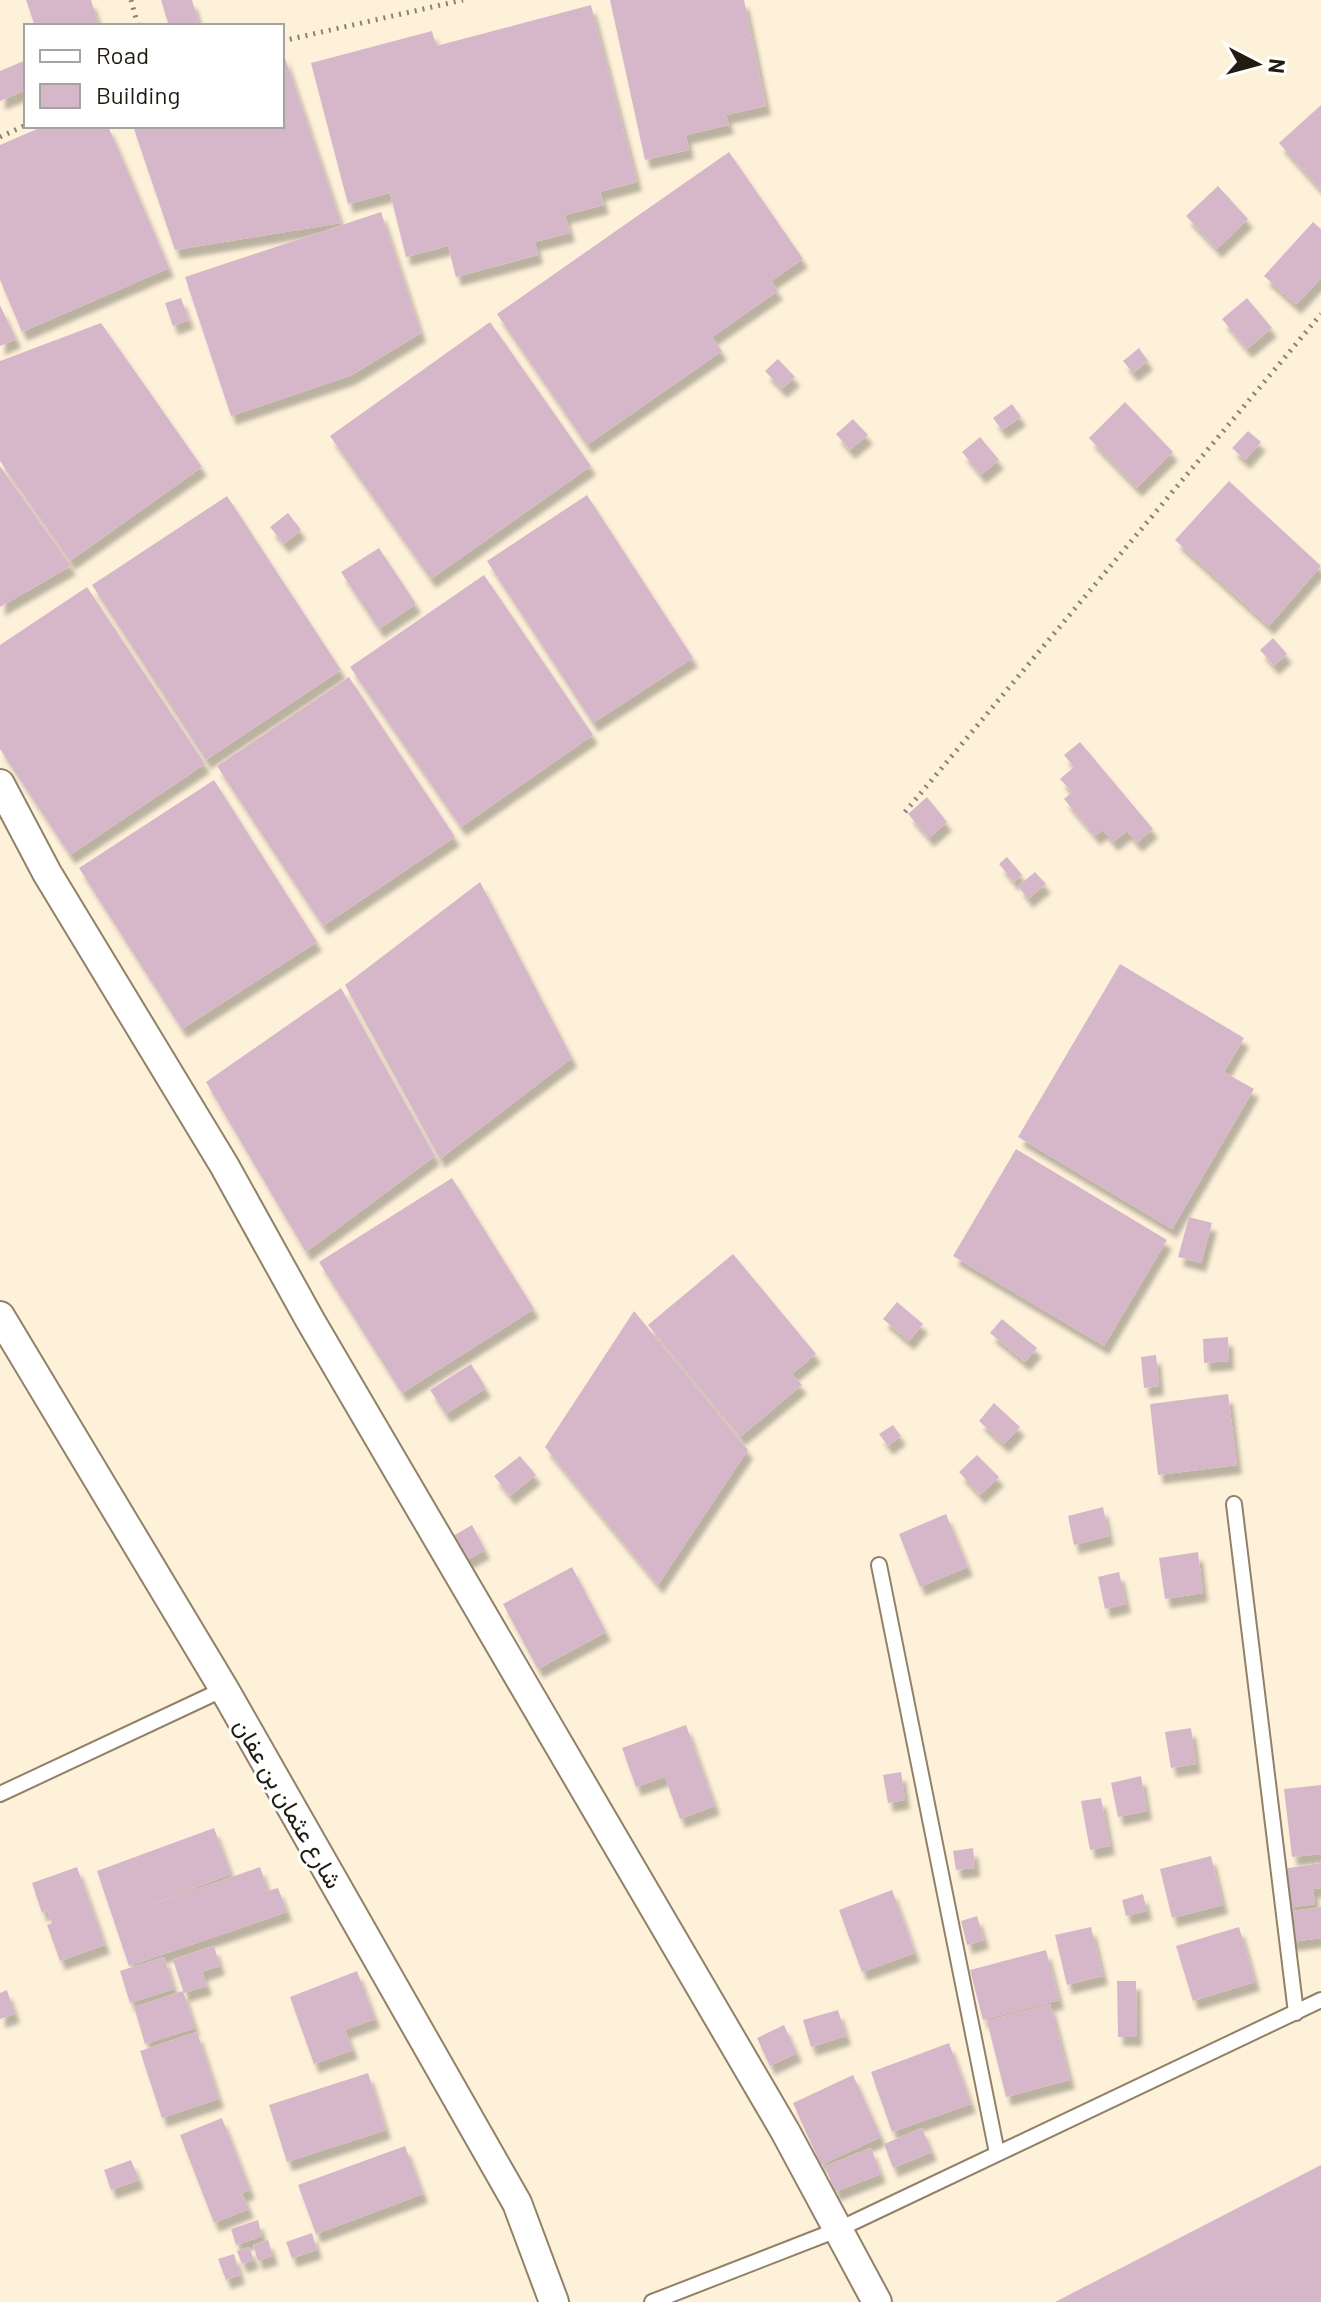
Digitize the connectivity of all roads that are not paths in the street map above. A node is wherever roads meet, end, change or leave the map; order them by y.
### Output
1 (0, 784) edge
2 (0, 1316) edge
3 (1234, 1504) dead end
4 (879, 1565) dead end
5 (224, 1689) junction
6 (0, 1794) edge
7 (1321, 2000) edge
8 (1296, 2013) junction
9 (997, 2153) junction
10 (837, 2230) junction
11 (554, 2302) edge
12 (652, 2302) edge
13 (877, 2302) edge

1 - 10 street
2 - 5 street, شارع عثمان بن عفان
3 - 8 lane
4 - 9 lane
5 - 6 lane
5 - 11 street, شارع عثمان بن عفان
7 - 8 lane
8 - 9 lane
9 - 10 lane
10 - 12 lane
10 - 13 street

